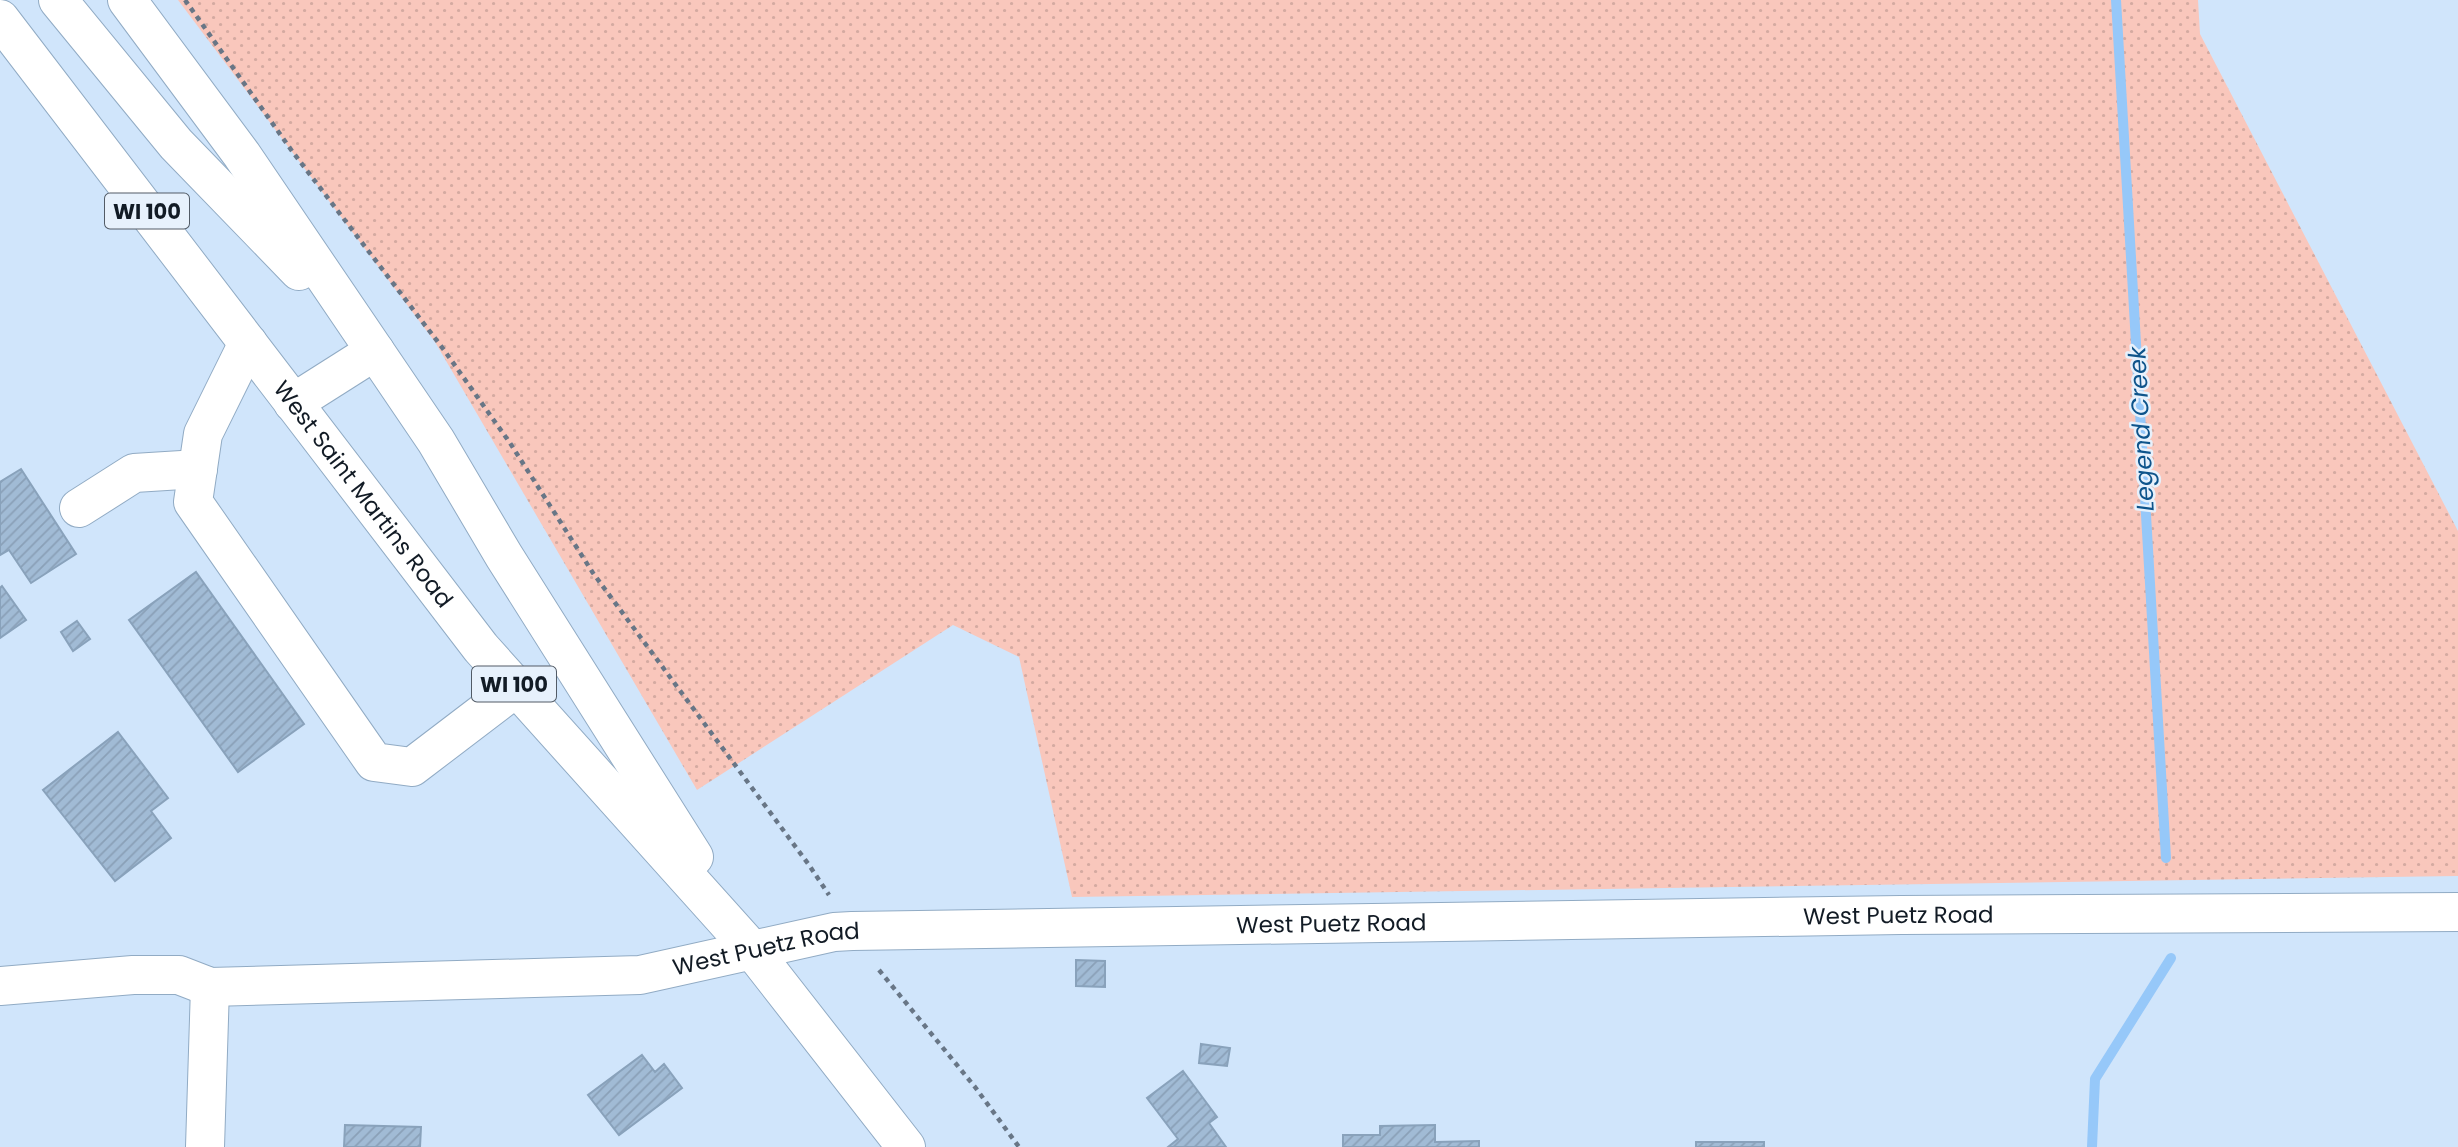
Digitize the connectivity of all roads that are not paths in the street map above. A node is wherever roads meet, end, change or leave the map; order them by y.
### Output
1 (58, 0) edge
2 (127, 0) edge
3 (3, 30) edge
4 (248, 343) junction
5 (375, 351) junction
6 (293, 403) junction
7 (198, 468) junction
8 (79, 508) dead end
9 (517, 687) junction
10 (2458, 912) edge
11 (753, 951) junction
12 (0, 986) edge
13 (210, 987) junction
14 (205, 1147) edge
15 (906, 1147) edge

1 - 5 main road
2 - 5 main road, West Saint Martins Road / WI 100
3 - 4 main road, West Saint Martins Road / WI 100
4 - 6 main road, West Saint Martins Road / WI 100
4 - 7 main road
5 - 6 main road
5 - 11 main road, West Saint Martins Road / WI 100
6 - 9 main road, West Saint Martins Road / WI 100
7 - 8 main road
7 - 9 main road
9 - 11 main road, West Saint Martins Road / WI 100
10 - 11 main road, West Puetz Road
11 - 13 main road, West Puetz Road
11 - 15 main road, West Saint Martins Road / WI 100
12 - 13 main road
13 - 14 main road

